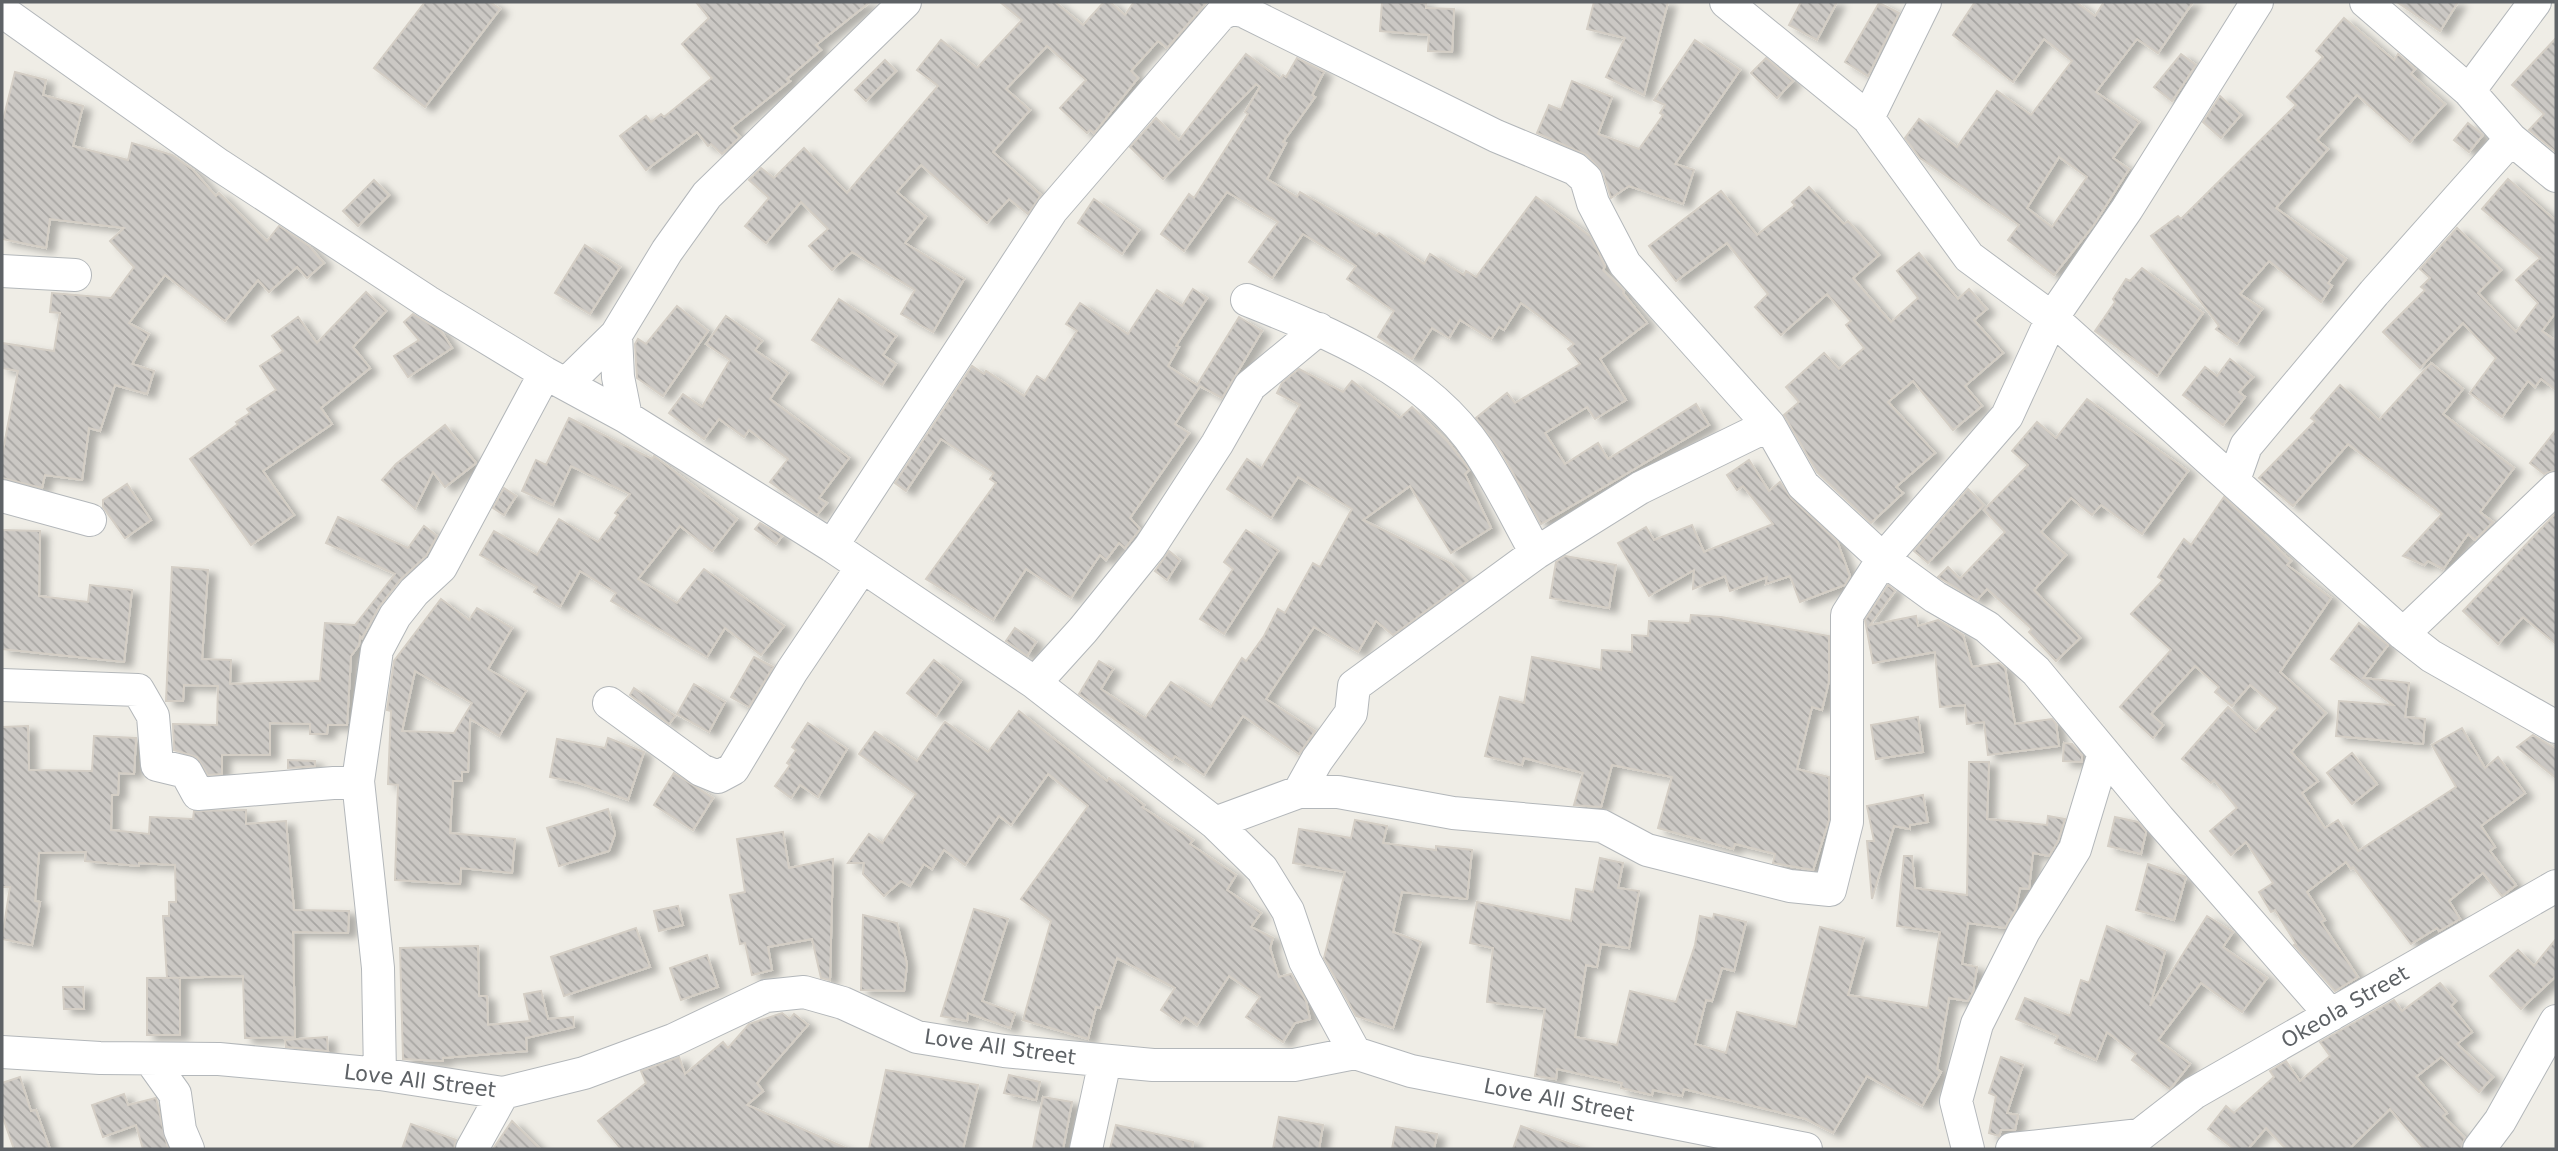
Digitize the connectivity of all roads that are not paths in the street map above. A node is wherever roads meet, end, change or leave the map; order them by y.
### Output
1 (905, 2) edge
2 (1726, 2) edge
3 (1925, 2) edge
4 (2257, 2) edge
5 (2366, 2) edge
6 (2535, 2) edge
7 (2, 11) edge
8 (2469, 91) junction
9 (1868, 118) junction
10 (2511, 139) junction
11 (2556, 176) edge
12 (2, 271) edge
13 (75, 275) dead end
14 (1247, 300) dead end
15 (2052, 318) junction
16 (1319, 329) junction
17 (616, 335) junction
18 (556, 378) junction
19 (626, 417) junction
20 (1769, 425) junction
21 (2246, 446) junction
22 (2196, 449) junction
23 (2234, 480) junction
24 (2556, 488) edge
25 (2, 496) edge
26 (90, 520) dead end
27 (832, 546) junction
28 (1536, 553) junction
29 (1883, 558) junction
30 (862, 567) junction
31 (2403, 635) junction
32 (1035, 683) junction
33 (2, 685) edge
34 (609, 703) dead end
35 (2556, 727) edge
36 (2104, 752) junction
37 (1317, 760) junction
38 (358, 781) junction
39 (1299, 792) junction
40 (1338, 792) junction
41 (1215, 823) junction
42 (2556, 886) edge
43 (2331, 1015) junction
44 (2556, 1021) edge
45 (2, 1052) edge
46 (1355, 1053) junction
47 (150, 1059) junction
48 (1105, 1061) junction
49 (380, 1074) junction
50 (503, 1093) junction
51 (2134, 1142) edge
52 (188, 1149) edge
53 (472, 1149) edge
54 (1086, 1149) edge
55 (1806, 1149) edge
56 (1968, 1149) edge
57 (2012, 1149) edge
58 (2479, 1149) edge

1 - 17 street
2 - 9 street
3 - 9 street
4 - 15 street
5 - 8 street
6 - 8 street
7 - 18 street
8 - 10 street
9 - 15 street
10 - 11 street
10 - 21 street
12 - 13 street
14 - 16 street
15 - 22 street
15 - 29 street
16 - 28 street
16 - 32 street
17 - 18 street
17 - 19 street
18 - 19 street
18 - 38 street
19 - 27 street
20 - 27 street
20 - 28 street
20 - 29 street
21 - 22 street
21 - 23 street
22 - 23 street
23 - 31 street
24 - 31 street
25 - 26 street
27 - 30 street
28 - 37 street
29 - 36 street
29 - 40 street
30 - 32 street
30 - 34 street
31 - 35 street
32 - 41 street
33 - 38 street
36 - 43 street
36 - 56 street
37 - 39 street
37 - 40 street
38 - 49 street
39 - 40 street
39 - 41 street
41 - 46 street
42 - 43 street, Okeola Street
43 - 51 street, Okeola Street
44 - 58 street
45 - 47 street, Love All Street
46 - 48 street, Love All Street
46 - 55 street, Love All Street
47 - 49 street, Love All Street
47 - 52 street
48 - 50 street, Love All Street
48 - 54 street
49 - 50 street, Love All Street
50 - 53 street
51 - 57 street

